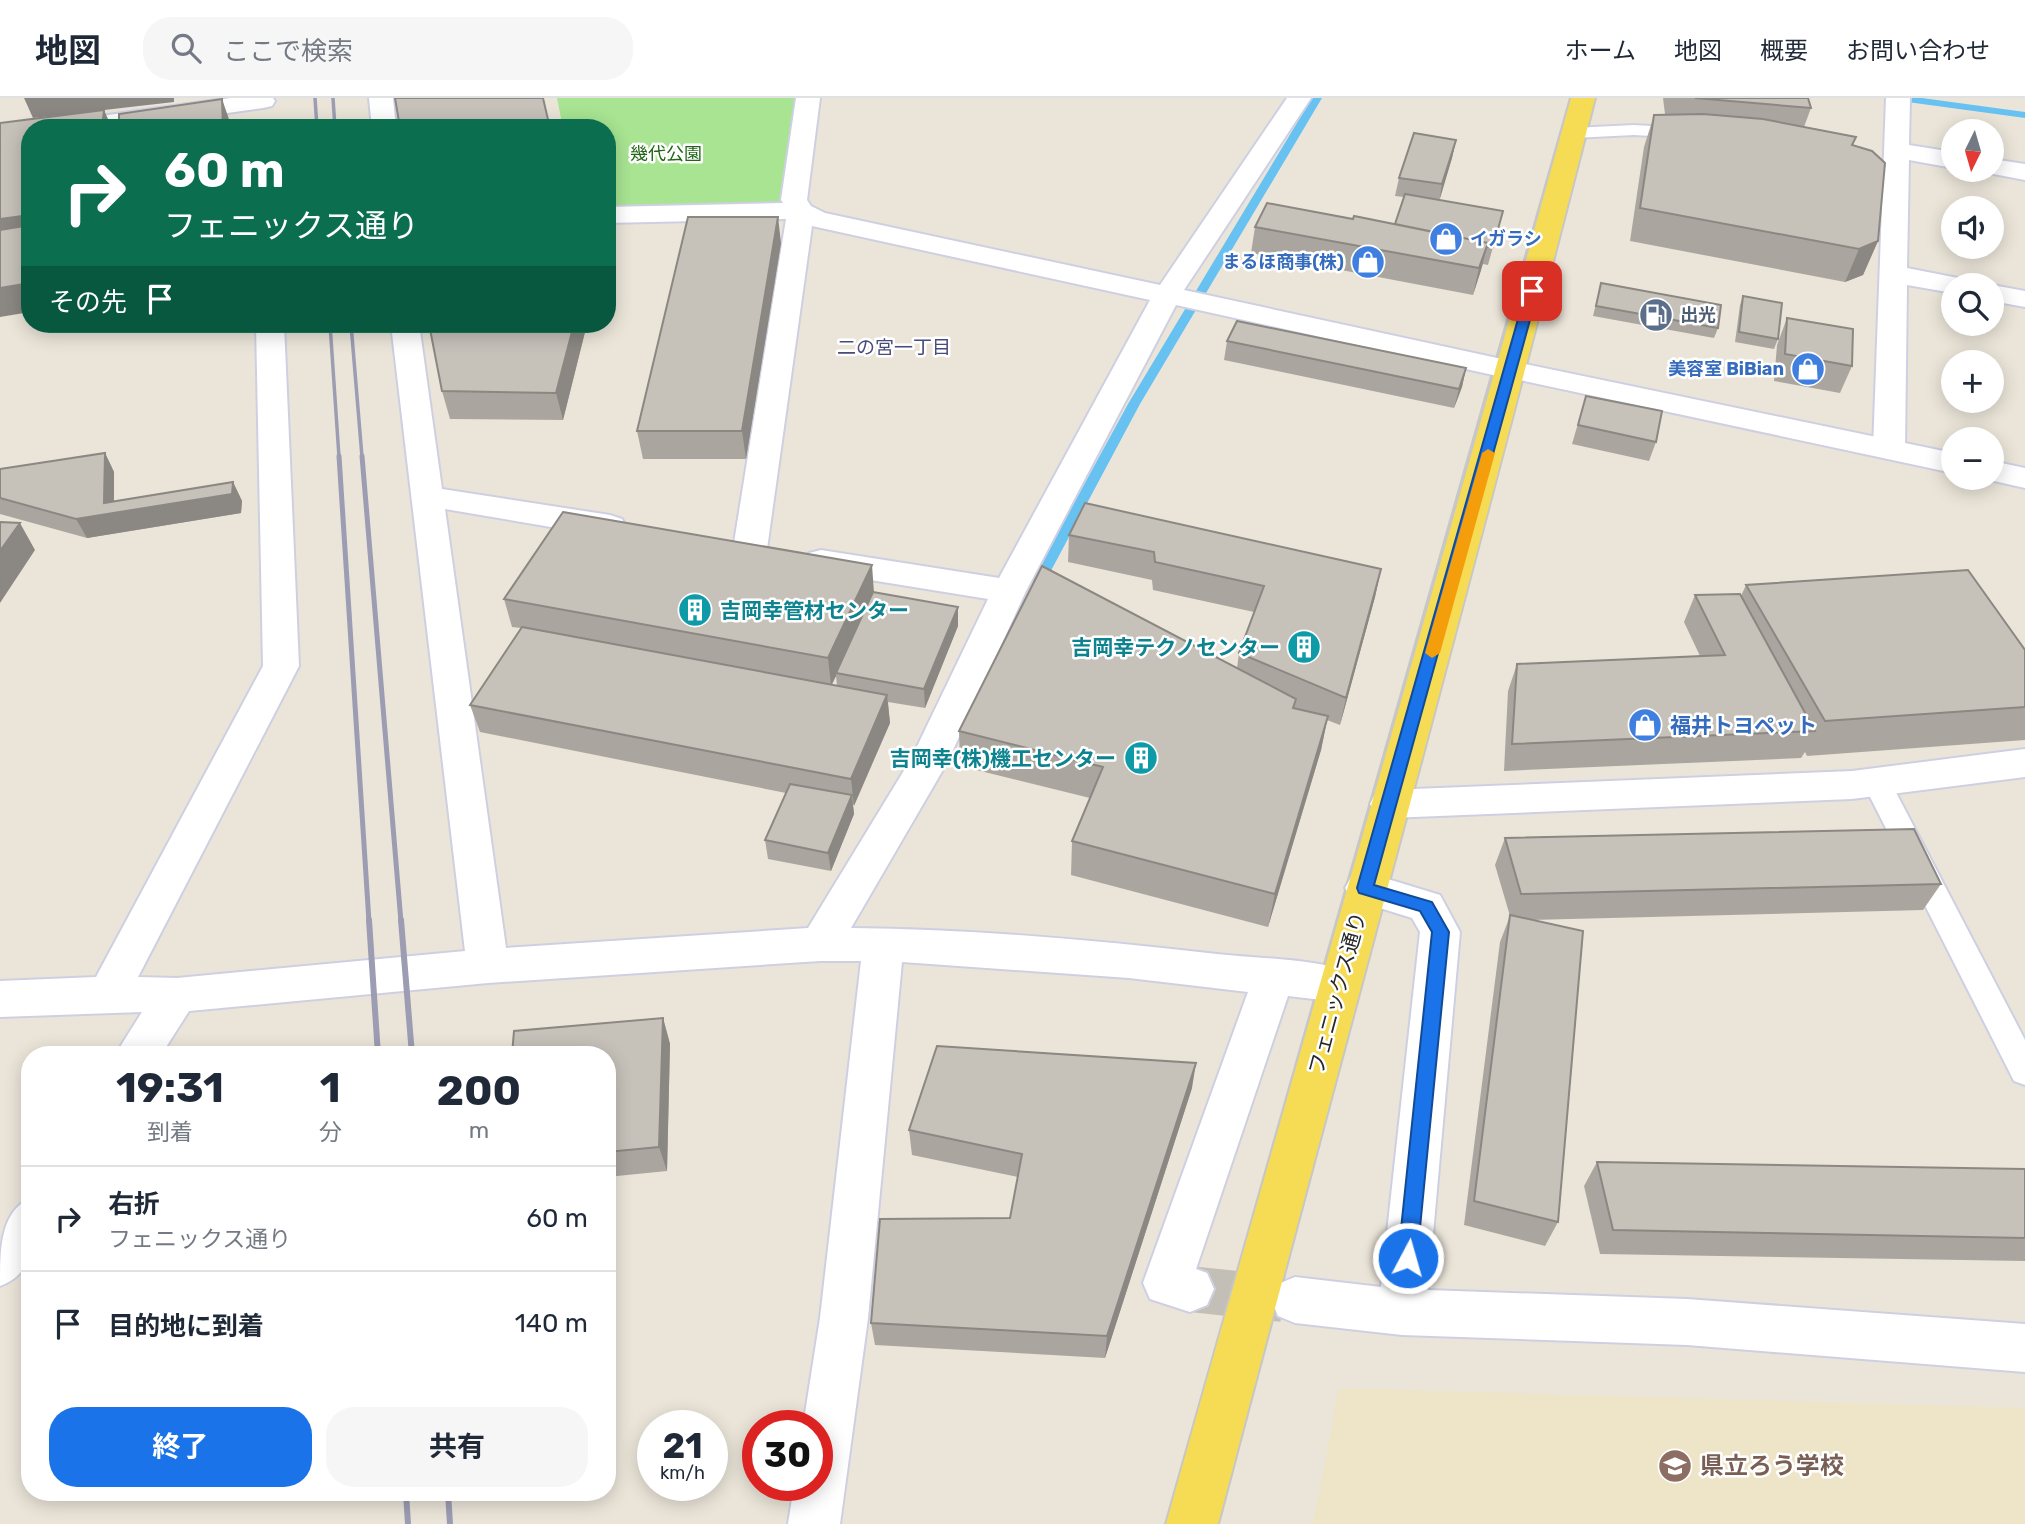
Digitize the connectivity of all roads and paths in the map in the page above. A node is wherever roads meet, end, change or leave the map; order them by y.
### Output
1 (381, 98) edge
2 (808, 98) edge
3 (1299, 98) edge
4 (1898, 98) edge
5 (263, 100) edge
6 (1578, 116) edge
7 (129, 119) edge
8 (264, 119) edge
9 (382, 119) edge
10 (1703, 134) edge
11 (1889, 159) junction
12 (1941, 160) edge
13 (2004, 169) edge
14 (2025, 173) edge
15 (801, 211) junction
16 (616, 215) edge
17 (1893, 274) junction
18 (1941, 283) edge
19 (1167, 295) junction
20 (2004, 295) edge
21 (2025, 299) edge
22 (270, 333) edge
23 (406, 333) edge
24 (1511, 370) junction
25 (1888, 449) junction
26 (1941, 460) edge
27 (2004, 474) edge
28 (2025, 478) edge
29 (425, 496) junction
30 (642, 531) edge
31 (1009, 591) junction
32 (2020, 772) edge
33 (1876, 781) junction
34 (1389, 804) junction
35 (1365, 888) junction
36 (820, 944) junction
37 (883, 945) junction
38 (488, 966) junction
39 (1274, 977) junction
40 (1339, 985) junction
41 (108, 994) junction
42 (177, 995) junction
43 (0, 999) edge
44 (143, 1046) edge
45 (2025, 1071) edge
46 (21, 1232) edge
47 (0, 1264) edge
48 (1191, 1289) tunnel mouth
49 (1295, 1300) tunnel mouth
50 (1402, 1312) junction
51 (2025, 1348) edge
52 (814, 1524) edge
53 (1192, 1524) edge

1 - 9 street
2 - 15 street
3 - 19 street
4 - 11 street
5 - 7 street
5 - 8 street
6 - 10 lane
6 - 24 main road, フェニックス通り
11 - 12 street
11 - 17 street
13 - 14 street
15 - 16 street
15 - 19 street
15 - 31 street
17 - 18 street
17 - 25 street
19 - 24 street
19 - 31 street
20 - 21 street
22 - 41 street
23 - 29 street
24 - 25 street
24 - 34 main road, フェニックス通り
25 - 26 street
27 - 28 street
29 - 30 street
29 - 38 street
31 - 36 street
32 - 33 street
33 - 34 street
33 - 45 lane
34 - 35 main road, フェニックス通り
35 - 40 main road, フェニックス通り
35 - 50 street
36 - 37 street
36 - 38 street
37 - 39 street
37 - 52 street
38 - 42 street
39 - 40 street
39 - 48 street
40 - 53 main road, フェニックス通り
41 - 42 street
41 - 43 street
42 - 44 street
46 - 47 street
49 - 50 street
50 - 51 street

